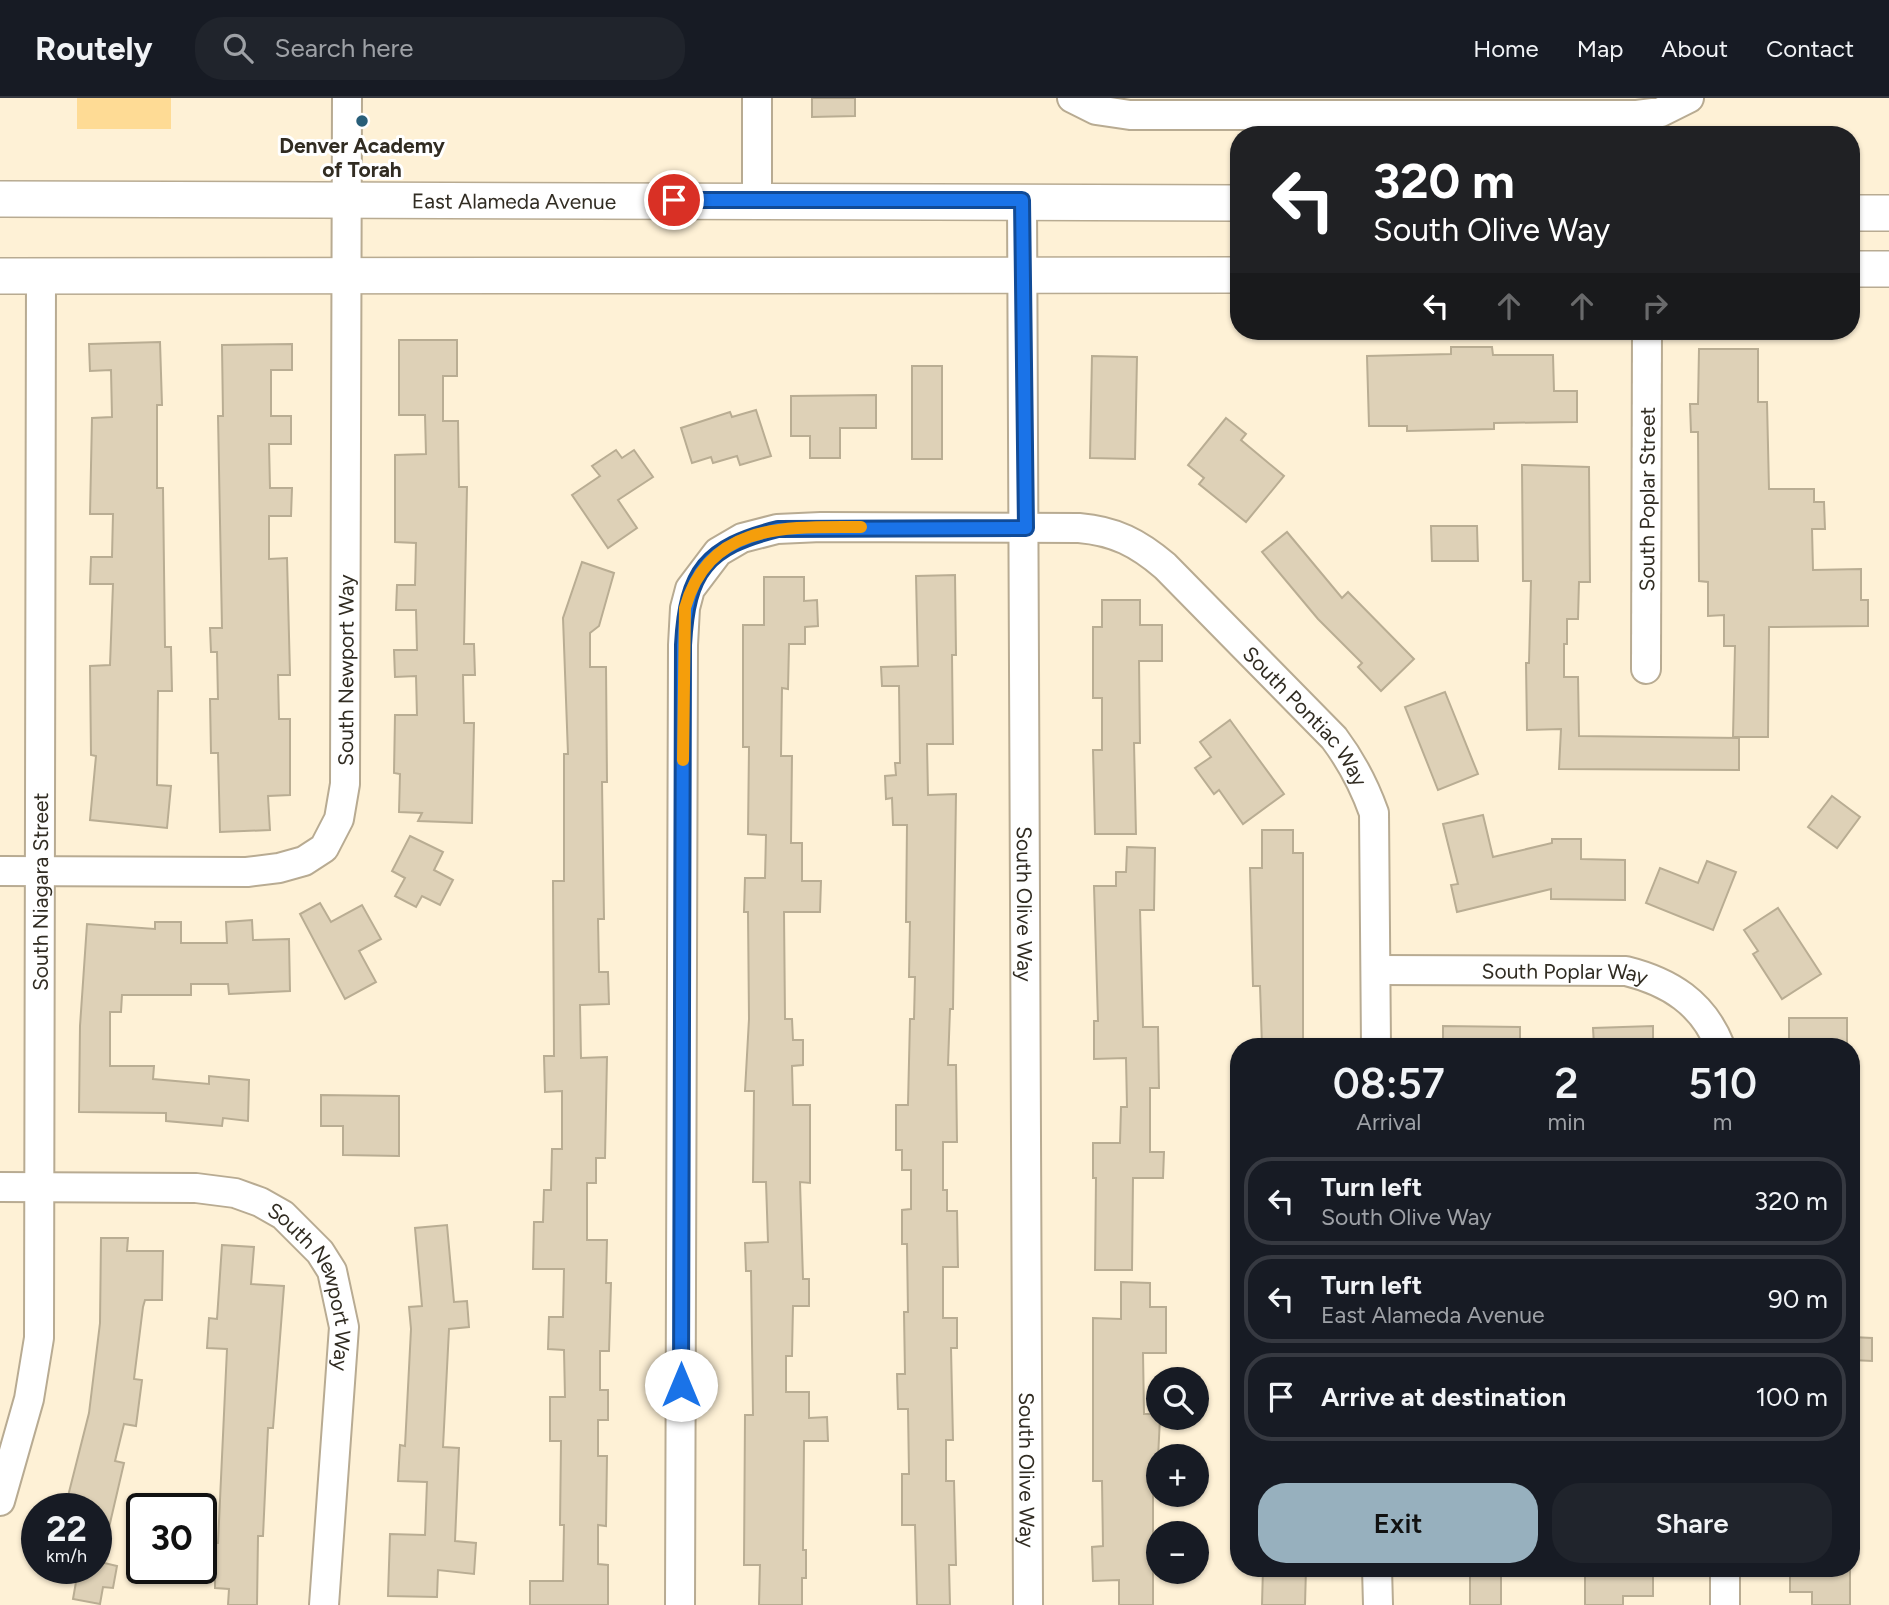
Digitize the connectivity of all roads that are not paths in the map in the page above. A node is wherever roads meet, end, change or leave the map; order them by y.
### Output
1 (347, 98) edge
2 (757, 98) edge
3 (1689, 98) edge
4 (1073, 99) edge
5 (1211, 106) edge
6 (1383, 106) edge
7 (1547, 106) edge
8 (0, 200) edge
9 (347, 200) junction
10 (757, 200) junction
11 (1022, 200) junction
12 (1230, 203) edge
13 (1860, 213) edge
14 (1889, 213) edge
15 (1860, 269) edge
16 (1889, 269) edge
17 (1230, 275) edge
18 (0, 276) edge
19 (41, 276) junction
20 (347, 276) junction
21 (1023, 277) junction
22 (1647, 340) edge
23 (1026, 528) junction
24 (1646, 669) dead end
25 (0, 871) edge
26 (39, 871) junction
27 (1376, 970) junction
28 (1376, 1038) edge
29 (1717, 1038) edge
30 (0, 1187) edge
31 (40, 1187) junction
32 (0, 1501) edge
33 (1377, 1577) edge
34 (1725, 1577) edge
35 (324, 1605) edge
36 (680, 1605) edge
37 (1028, 1605) edge
38 (1378, 1605) edge
39 (1725, 1605) edge

1 - 9 street, South Newport Way
2 - 10 street
3 - 7 street
4 - 5 street
5 - 6 street
6 - 7 street
8 - 9 main road, East Alameda Avenue
9 - 10 main road, East Alameda Avenue
9 - 20 street, South Newport Way
10 - 11 main road, East Alameda Avenue
11 - 12 main road, East Alameda Avenue
11 - 21 street, South Olive Way
13 - 14 main road
15 - 16 main road
17 - 21 main road
18 - 19 main road
19 - 20 main road
19 - 26 street, South Niagara Street
20 - 21 main road
20 - 26 street, South Newport Way
21 - 23 street, South Olive Way
22 - 24 street, South Poplar Street
23 - 27 street, South Pontiac Way
23 - 36 street, South Pontiac Way
23 - 37 street, South Olive Way
25 - 26 street, South Newport Way
26 - 31 street, South Niagara Street
27 - 28 street, South Pontiac Way
27 - 29 street, South Poplar Way
30 - 31 street, South Newport Way
31 - 32 street, South Niagara Street
31 - 35 street, South Newport Way
33 - 38 street
34 - 39 street

